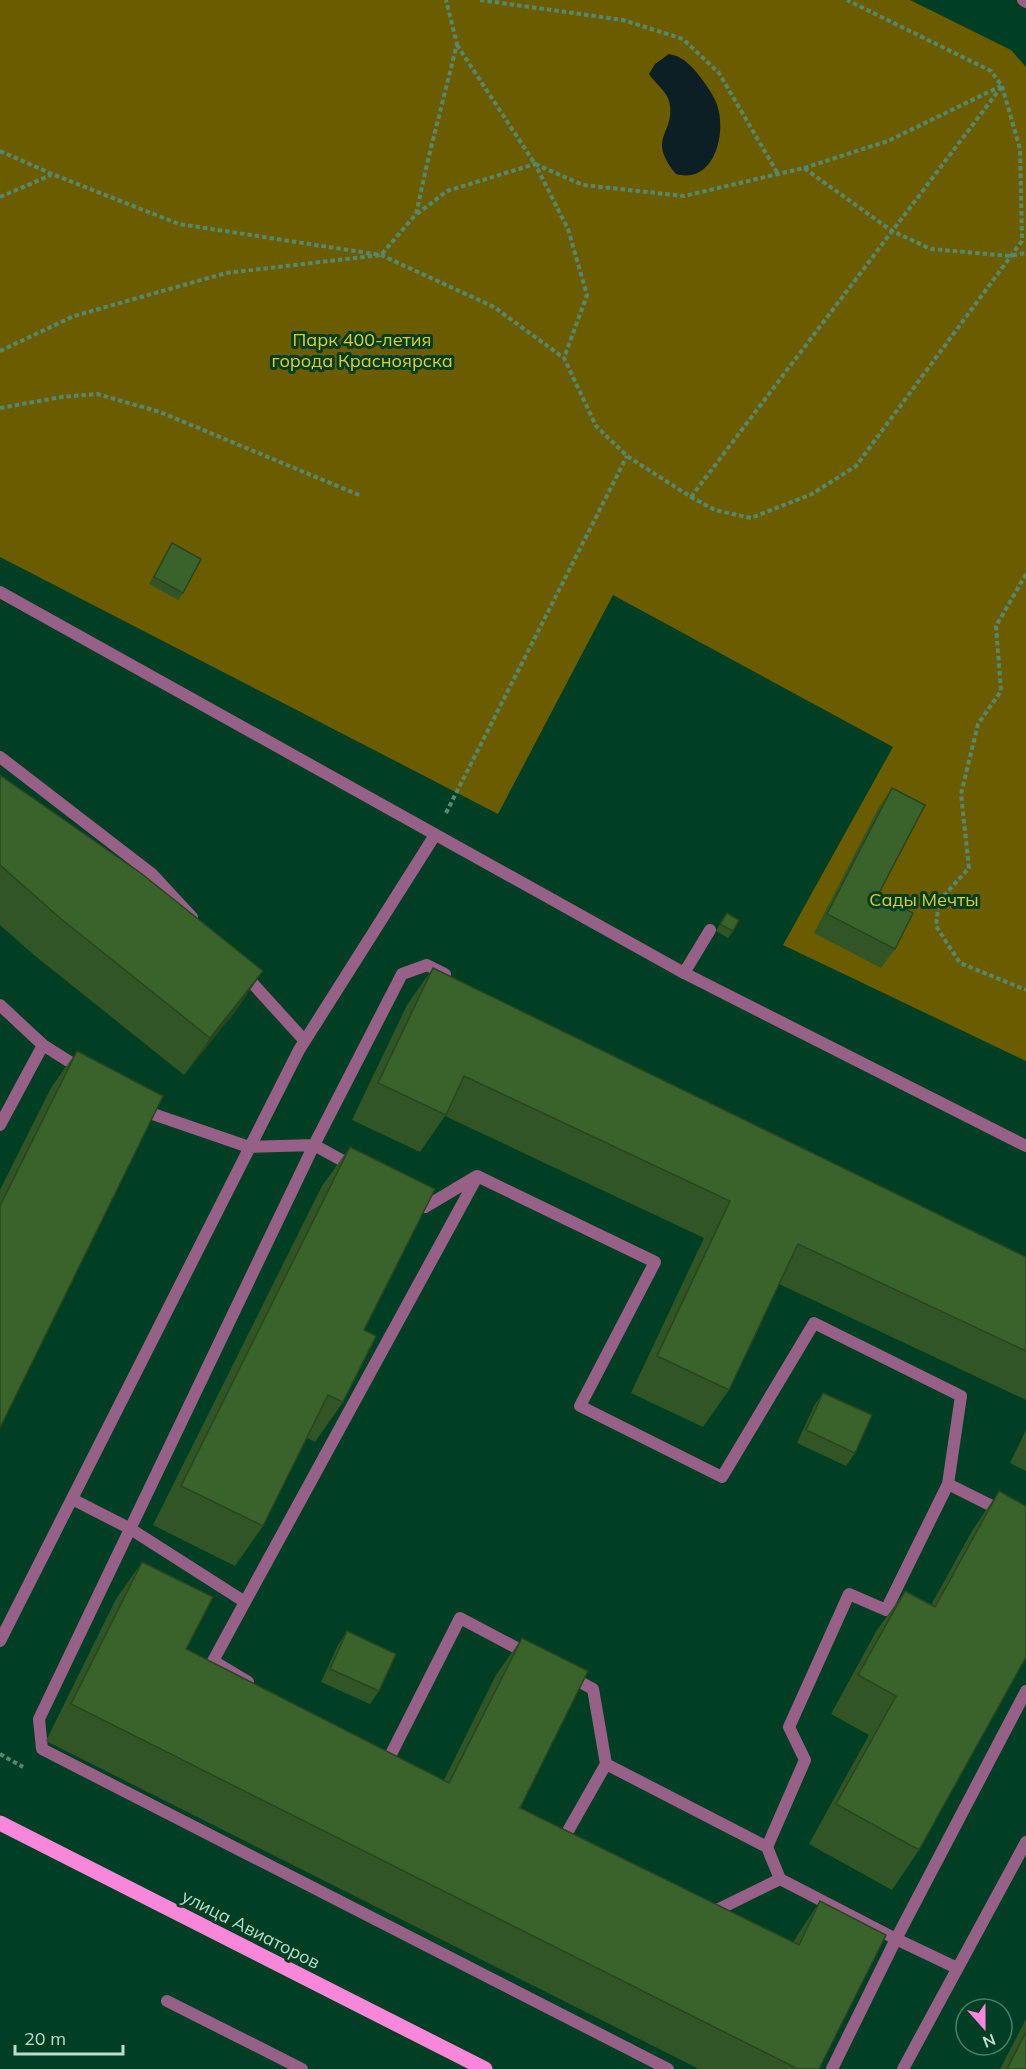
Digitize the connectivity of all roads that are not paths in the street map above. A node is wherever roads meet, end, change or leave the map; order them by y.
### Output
1 (0, 592) edge
2 (0, 757) edge
3 (435, 835) junction
4 (200, 926) edge
5 (711, 930) dead end
6 (232, 961) edge
7 (684, 973) junction
8 (458, 981) edge
9 (0, 1005) edge
10 (304, 1040) junction
11 (43, 1045) junction
12 (91, 1075) edge
13 (128, 1100) edge
14 (0, 1125) edge
15 (314, 1145) junction
16 (1026, 1146) edge
17 (249, 1147) junction
18 (364, 1173) edge
19 (477, 1176) junction
20 (404, 1196) edge
21 (948, 1484) junction
22 (72, 1499) junction
23 (1026, 1523) edge
24 (129, 1528) junction
25 (244, 1602) junction
26 (0, 1641) edge
27 (254, 1686) edge
28 (1026, 1691) edge
29 (375, 1760) edge
30 (606, 1764) junction
31 (0, 1823) edge
32 (1026, 1842) edge
33 (767, 1847) junction
34 (570, 1851) edge
35 (780, 1879) junction
36 (695, 1911) edge
37 (896, 1939) junction
38 (957, 1968) junction
39 (167, 2001) dead end
40 (302, 2069) edge
41 (484, 2069) edge
42 (668, 2069) edge
43 (832, 2069) edge
44 (903, 2069) edge

1 - 3 lane
2 - 4 lane
3 - 7 lane
3 - 10 lane
5 - 7 lane
6 - 10 lane
7 - 16 lane
8 - 15 lane
9 - 11 lane
10 - 17 lane
11 - 12 lane
11 - 14 lane
13 - 17 lane
15 - 17 lane
15 - 18 lane
15 - 24 lane
17 - 22 lane
19 - 20 lane
19 - 21 lane
19 - 25 lane
21 - 23 lane
21 - 33 lane
22 - 24 lane
22 - 26 lane
24 - 25 lane
24 - 42 lane
25 - 27 lane
28 - 37 lane
29 - 30 lane
30 - 33 lane
30 - 34 lane
31 - 41 main road, улица Авиаторов
32 - 38 lane
33 - 35 lane
35 - 36 lane
35 - 37 lane
37 - 38 lane
37 - 43 lane
38 - 44 lane
39 - 40 lane

